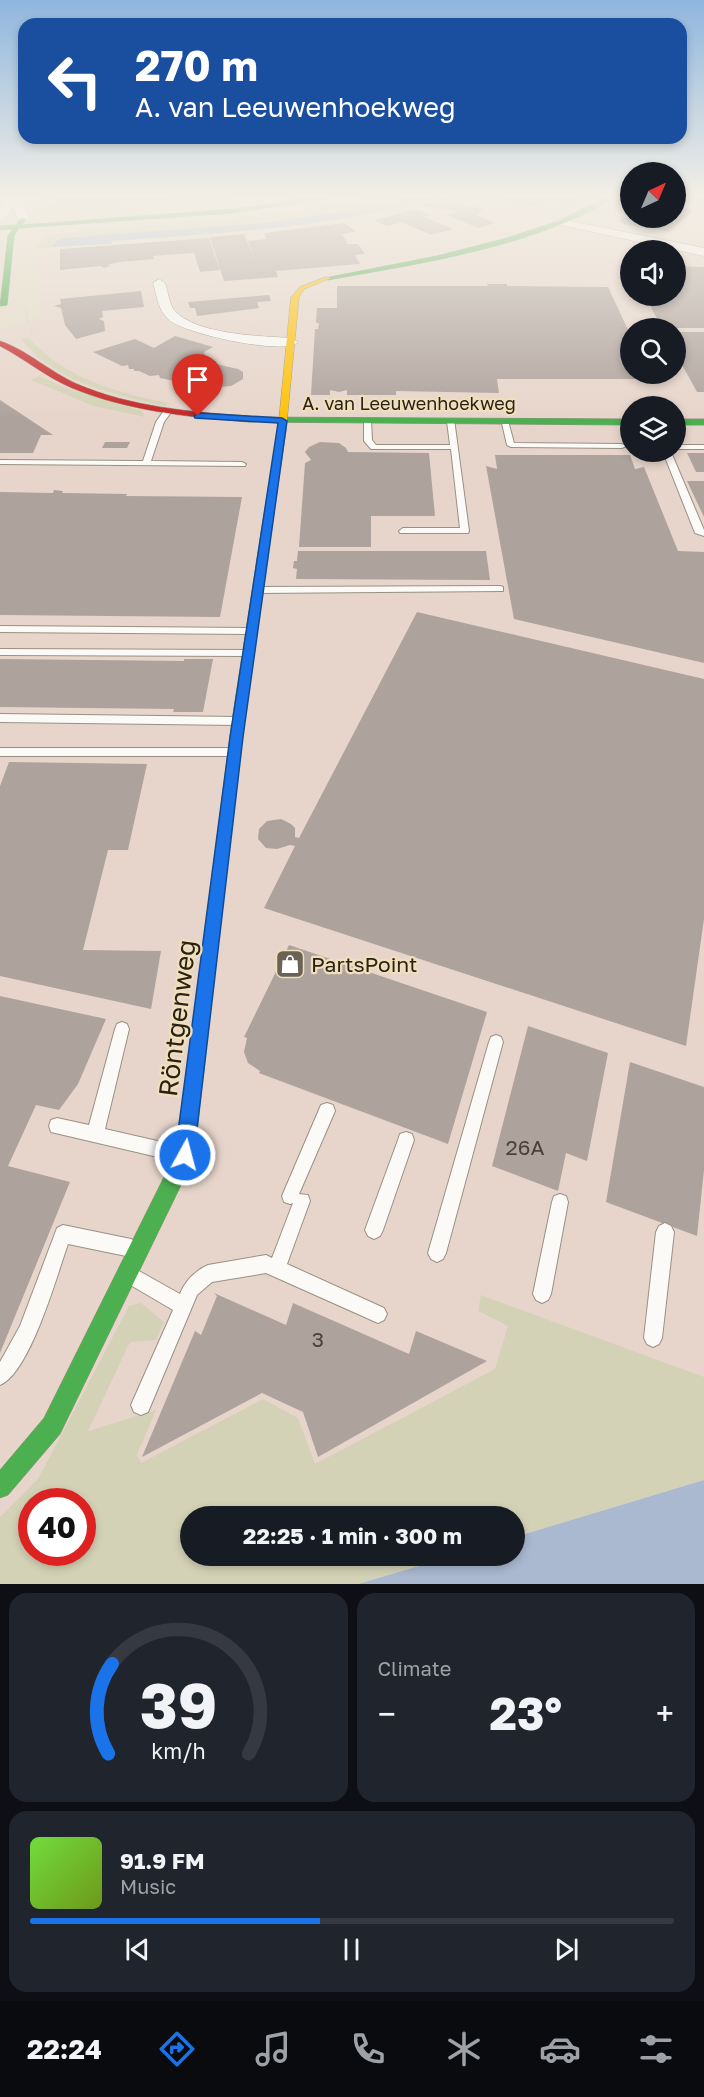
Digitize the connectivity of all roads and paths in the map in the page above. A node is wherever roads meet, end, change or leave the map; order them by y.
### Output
1 (9, 270) edge
2 (372, 270) edge
3 (159, 283) dead end
4 (6, 307) edge
5 (12, 334) dead end
6 (291, 342) junction
7 (0, 343) edge
8 (22, 354) junction
9 (168, 411) junction
10 (282, 421) junction
11 (367, 421) junction
12 (451, 421) junction
13 (504, 422) junction
14 (620, 422) edge
15 (686, 422) edge
16 (704, 422) edge
17 (620, 446) edge
18 (454, 447) junction
19 (686, 447) edge
20 (704, 447) edge
21 (0, 462) edge
22 (671, 462) edge
23 (146, 463) junction
24 (242, 464) dead end
25 (402, 531) dead end
26 (704, 533) edge
27 (500, 589) dead end
28 (258, 590) junction
29 (0, 629) edge
30 (252, 630) junction
31 (0, 652) edge
32 (248, 653) junction
33 (0, 718) edge
34 (238, 721) junction
35 (0, 752) edge
36 (234, 752) junction
37 (122, 1029) dead end
38 (496, 1042) dead end
39 (327, 1111) dead end
40 (57, 1126) dead end
41 (95, 1135) junction
42 (406, 1140) dead end
43 (185, 1155) junction
44 (560, 1202) dead end
45 (374, 1230) dead end
46 (665, 1232) dead end
47 (139, 1249) junction
48 (437, 1253) dead end
49 (276, 1269) junction
50 (127, 1274) junction
51 (542, 1294) dead end
52 (184, 1306) junction
53 (378, 1314) dead end
54 (653, 1338) dead end
55 (0, 1376) edge
56 (141, 1405) dead end
57 (0, 1487) edge

1 - 4 street
2 - 6 street, Röntgenweg
3 - 6 street
5 - 8 street, A. van Leeuwenhoekweg
6 - 10 street, Röntgenweg
7 - 8 street, A. van Leeuwenhoekweg
8 - 9 street, A. van Leeuwenhoekweg
9 - 10 street, A. van Leeuwenhoekweg
9 - 23 lane
10 - 11 street, A. van Leeuwenhoekweg
10 - 28 street, Röntgenweg
11 - 12 street, A. van Leeuwenhoekweg
11 - 18 lane
12 - 13 street, A. van Leeuwenhoekweg
12 - 18 lane
13 - 14 street, A. van Leeuwenhoekweg
13 - 17 lane
15 - 16 street
18 - 25 lane
19 - 20 lane
21 - 23 lane
22 - 26 lane
23 - 24 lane
27 - 28 lane
28 - 30 street, Röntgenweg
29 - 30 lane
30 - 32 street, Röntgenweg
31 - 32 lane
32 - 34 street, Röntgenweg
33 - 34 lane
34 - 36 street, Röntgenweg
35 - 36 lane
36 - 43 street, Röntgenweg
37 - 41 lane
38 - 48 lane
39 - 49 lane
40 - 41 lane
41 - 43 lane
42 - 45 lane
43 - 47 street, Röntgenweg
44 - 51 lane
46 - 54 lane
47 - 50 street, Röntgenweg
47 - 55 lane
49 - 52 lane
49 - 53 lane
50 - 52 lane
50 - 57 street, Röntgenweg
52 - 56 lane

